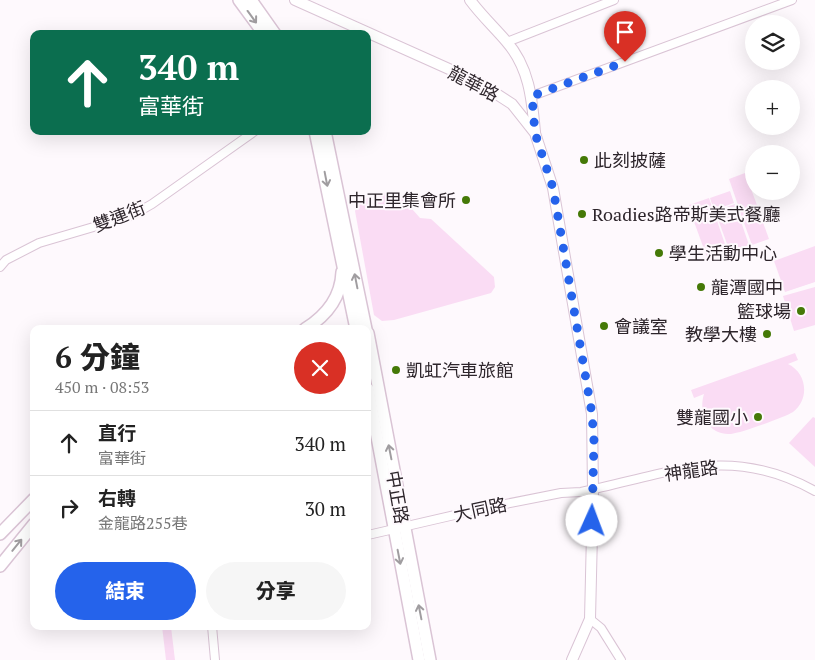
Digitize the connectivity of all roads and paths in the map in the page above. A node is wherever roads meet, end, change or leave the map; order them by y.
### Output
1 (239, 0) edge
2 (251, 0) edge
3 (295, 0) edge
4 (470, 0) edge
5 (614, 0) edge
6 (792, 0) edge
7 (261, 30) edge
8 (272, 30) edge
9 (362, 30) edge
10 (371, 34) edge
11 (507, 42) junction
12 (532, 96) junction
13 (535, 133) junction
14 (249, 135) edge
15 (316, 135) edge
16 (326, 135) edge
17 (342, 258) junction
18 (0, 267) edge
19 (311, 325) edge
20 (355, 325) edge
21 (365, 325) edge
22 (371, 352) edge
23 (371, 404) edge
24 (371, 411) edge
25 (374, 420) junction
26 (593, 490) junction
27 (815, 491) edge
28 (30, 503) edge
29 (398, 527) junction
30 (30, 529) edge
31 (0, 534) edge
32 (371, 534) edge
33 (0, 566) edge
34 (590, 619) junction
35 (212, 630) edge
36 (215, 660) edge
37 (419, 660) edge
38 (430, 660) edge
39 (572, 660) edge
40 (621, 660) edge

1 -> 7 main road
2 - 8 main road
3 - 9 street, 龍華路
4 - 11 street
5 - 11 street
6 - 12 street
10 - 13 street, 龍華路
11 - 12 street
12 - 13 street
13 - 26 street, 龍華路
14 - 18 street, 雙連街
15 -> 17 main road
21 -> 16 main road
17 - 19 main road
17 - 20 main road
29 -> 22 main road, 中正路
23 - 25 main road, 中正路
24 - 25 main road
25 - 29 main road, 中正路
26 - 27 street, 神龍路
26 - 29 street, 大同路
26 - 34 street, 龍華路
28 - 31 main road
29 - 32 street, 大同路
29 -> 37 main road, 中正路
38 -> 29 main road, 中正路
33 -> 30 main road
34 - 39 street, 龍華路
34 - 40 street
35 - 36 street

